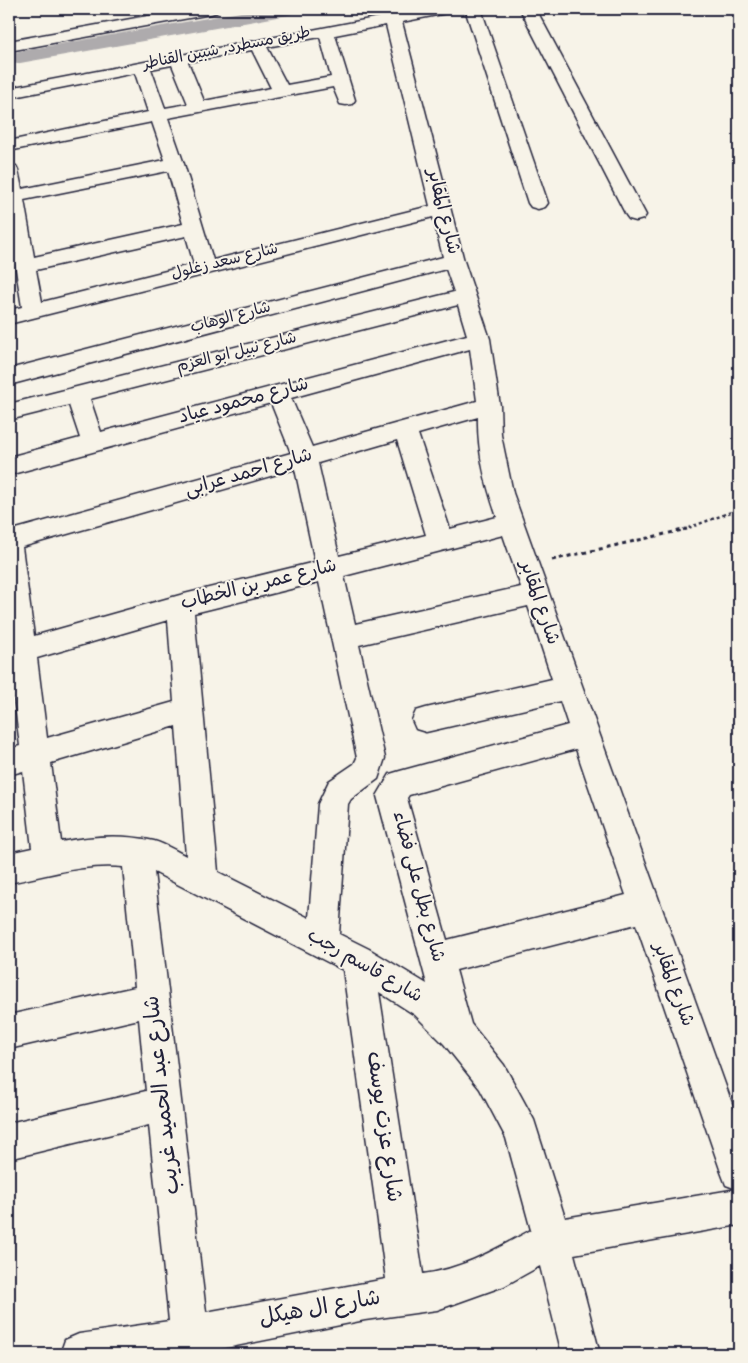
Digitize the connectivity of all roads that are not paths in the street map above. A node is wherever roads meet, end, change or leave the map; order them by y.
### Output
1 (211, 9) edge
2 (446, 9) edge
3 (472, 9) edge
4 (528, 9) edge
5 (136, 16) edge
6 (394, 18) junction
7 (326, 31) junction
8 (257, 44) junction
9 (9, 46) edge
10 (178, 59) junction
11 (142, 67) junction
12 (341, 80) junction
13 (282, 92) junction
14 (9, 93) edge
15 (346, 100) dead end
16 (198, 107) junction
17 (158, 115) junction
18 (9, 146) edge
19 (176, 164) junction
20 (9, 170) edge
21 (13, 196) junction
22 (538, 203) dead end
23 (441, 210) junction
24 (636, 215) dead end
25 (194, 228) junction
26 (454, 261) junction
27 (25, 266) junction
28 (205, 268) junction
29 (466, 296) junction
30 (33, 311) junction
31 (9, 317) edge
32 (479, 339) junction
33 (9, 377) edge
34 (278, 393) junction
35 (77, 395) junction
36 (489, 406) junction
37 (9, 412) edge
38 (405, 430) junction
39 (93, 443) junction
40 (305, 459) junction
41 (9, 466) edge
42 (510, 524) junction
43 (9, 541) edge
44 (441, 541) junction
45 (9, 546) edge
46 (329, 568) junction
47 (535, 594) junction
48 (180, 606) junction
49 (345, 637) junction
50 (16, 652) edge
51 (568, 686) junction
52 (188, 710) junction
53 (426, 720) dead end
54 (584, 734) junction
55 (36, 754) junction
56 (9, 762) edge
57 (137, 853) junction
58 (48, 858) junction
59 (9, 868) edge
60 (203, 882) junction
61 (644, 906) junction
62 (323, 941) junction
63 (436, 959) junction
64 (358, 960) junction
65 (153, 999) junction
66 (9, 1032) edge
67 (456, 1032) junction
68 (165, 1104) junction
69 (9, 1141) edge
70 (739, 1172) edge
71 (739, 1207) edge
72 (552, 1239) junction
73 (407, 1295) junction
74 (200, 1341) edge
75 (79, 1354) edge
76 (581, 1354) edge

1 - 5 street
2 - 6 street, طريق مسطرد, شبين القناطر
3 - 22 street
4 - 24 street
5 - 9 street
6 - 7 street, طريق مسطرد, شبين القناطر
6 - 23 street, شارع المقابر
7 - 8 street, طريق مسطرد, شبين القناطر
7 - 12 street
8 - 10 street, طريق مسطرد, شبين القناطر
8 - 13 street
10 - 11 street, طريق مسطرد, شبين القناطر
10 - 16 street
11 - 14 street, طريق مسطرد, شبين القناطر
11 - 17 street
12 - 13 street
12 - 15 street
13 - 16 street
16 - 17 street
17 - 18 street
17 - 19 street
19 - 21 street
19 - 25 street
20 - 21 street
21 - 27 street
23 - 26 street, شارع المقابر
23 - 28 street, شارع سعد زغلول
25 - 27 street
25 - 28 street
26 - 29 street, شارع المقابر
26 - 33 street, شارع الوهاب
27 - 30 street
28 - 30 street, شارع سعد زغلول
29 - 32 street, شارع المقابر
29 - 35 street, شارع نبيل ابو العزم
30 - 31 street, شارع سعد زغلول
32 - 34 street, شارع محمود عياد
32 - 36 street, شارع المقابر
34 - 39 street, شارع محمود عياد
34 - 40 street
35 - 37 street, شارع نبيل ابو العزم
35 - 39 street
36 - 38 street, شارع احمد عرابى
36 - 42 street, شارع المقابر
38 - 40 street, شارع احمد عرابى
38 - 44 street
39 - 41 street, شارع محمود عياد
40 - 43 street, شارع احمد عرابى
40 - 46 street
42 - 44 street, شارع عمر بن الخطاب
42 - 47 street, شارع المقابر
44 - 46 street, شارع عمر بن الخطاب
45 - 50 street
46 - 48 street, شارع عمر بن الخطاب
46 - 49 street
47 - 49 street
47 - 51 street, شارع المقابر
48 - 50 street, شارع عمر بن الخطاب
48 - 52 street
49 - 62 street
50 - 55 street
51 - 53 street
51 - 54 street, شارع المقابر
52 - 55 street
52 - 60 street
54 - 61 street, شارع المقابر
54 - 63 street, شارع بطل على فضاء
55 - 56 street
55 - 58 street
57 - 58 street, شارع قاسم رجب
57 - 60 street, شارع قاسم رجب
57 - 65 street, شارع عبد الحميد غريب
58 - 59 street, شارع قاسم رجب
60 - 62 street, شارع قاسم رجب
61 - 63 street
61 - 70 street, شارع المقابر
62 - 64 street, شارع قاسم رجب
63 - 67 street, شارع بطل على فضاء
64 - 67 street, شارع قاسم رجب
64 - 73 street, شارع عزت يوسف
65 - 66 street
65 - 68 street, شارع عبد الحميد غريب
67 - 72 street, شارع قاسم رجب
68 - 69 street
68 - 74 street, شارع عبد الحميد غريب
71 - 72 street, شارع ال هيكل
72 - 73 street, شارع ال هيكل
72 - 76 street, شارع قاسم رجب
73 - 74 street, شارع ال هيكل
74 - 75 street, شارع ال هيكل

